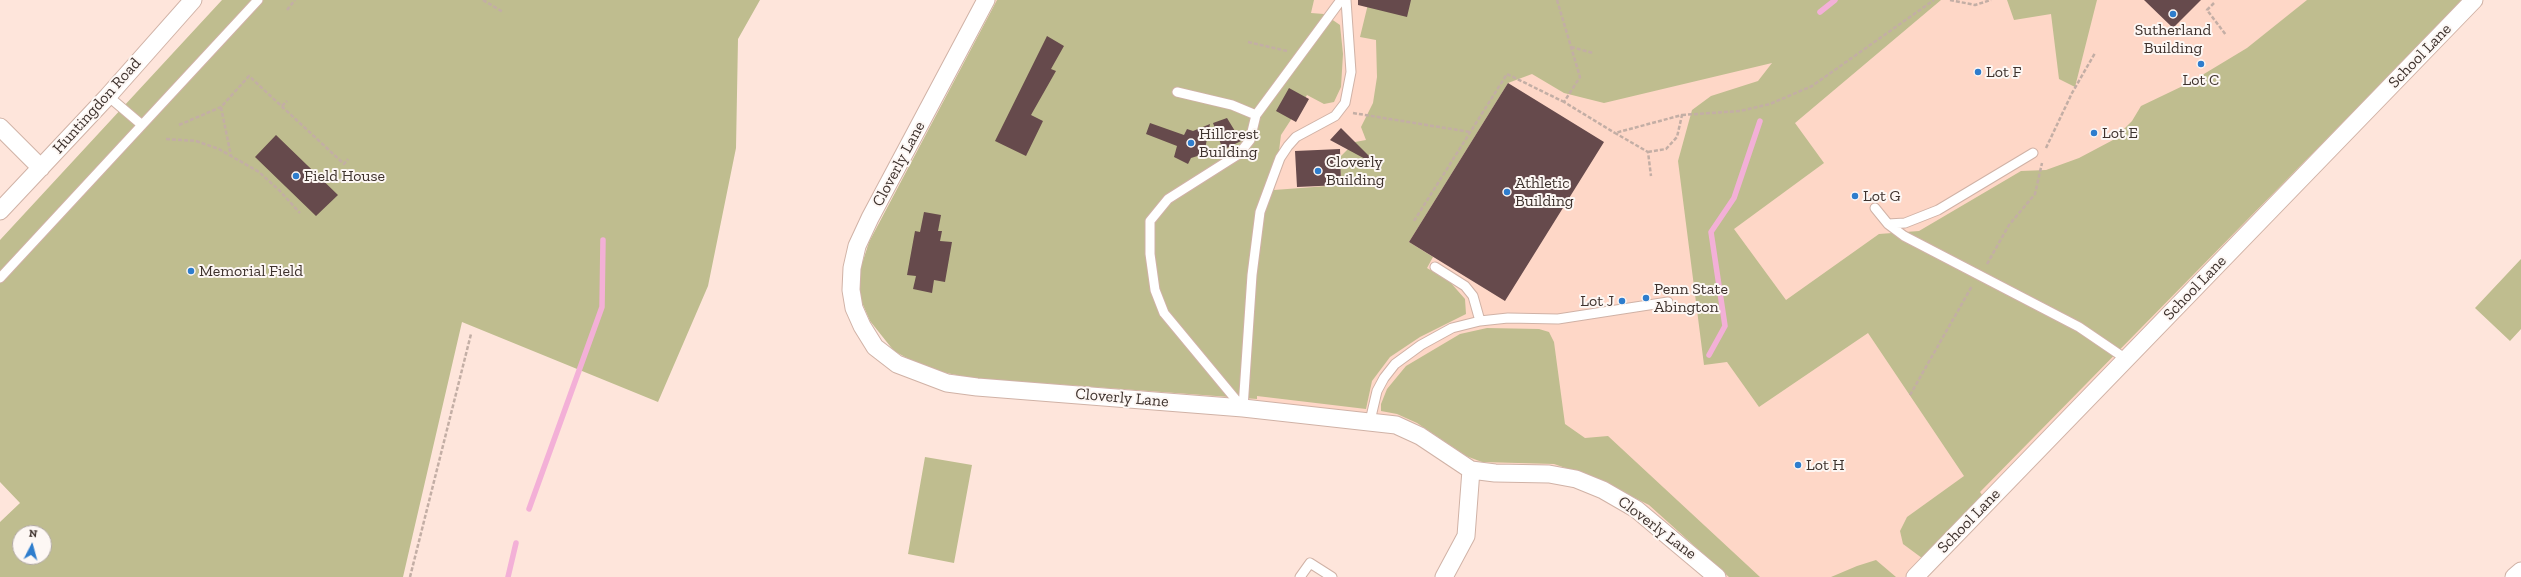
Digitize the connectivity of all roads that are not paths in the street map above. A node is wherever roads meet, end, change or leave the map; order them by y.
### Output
1 (193, 0) edge
2 (258, 0) edge
3 (986, 0) edge
4 (1341, 0) edge
5 (1346, 0) edge
6 (2474, 0) edge
7 (1177, 92) dead end
8 (108, 96) junction
9 (1256, 116) junction
10 (142, 125) junction
11 (0, 127) edge
12 (2033, 153) dead end
13 (41, 168) junction
14 (1875, 208) dead end
15 (0, 211) edge
16 (1888, 224) junction
17 (1436, 267) dead end
18 (0, 278) edge
19 (1668, 302) dead end
20 (1480, 320) junction
21 (2126, 359) junction
22 (1243, 408) junction
23 (1370, 421) junction
24 (1471, 470) junction
25 (2521, 571) edge
26 (1300, 577) edge
27 (1332, 577) edge
28 (1444, 577) edge
29 (1717, 577) edge
30 (1915, 577) edge
31 (2514, 577) edge

1 - 8 street, Huntingdon Road
2 - 10 lane
3 - 22 street, Cloverly Lane
4 - 9 lane
5 - 22 lane
6 - 21 street, School Lane
7 - 9 lane
8 - 10 lane
8 - 13 street, Huntingdon Road
9 - 22 lane
10 - 18 lane
11 - 13 street
12 - 16 lane
13 - 15 street, Huntingdon Road
14 - 16 lane
16 - 21 lane
17 - 20 lane
19 - 20 lane
20 - 23 lane
21 - 30 street, School Lane
22 - 23 street, Cloverly Lane
23 - 24 street, Cloverly Lane
24 - 28 street
24 - 29 street, Cloverly Lane
25 - 31 street
26 - 27 lane

